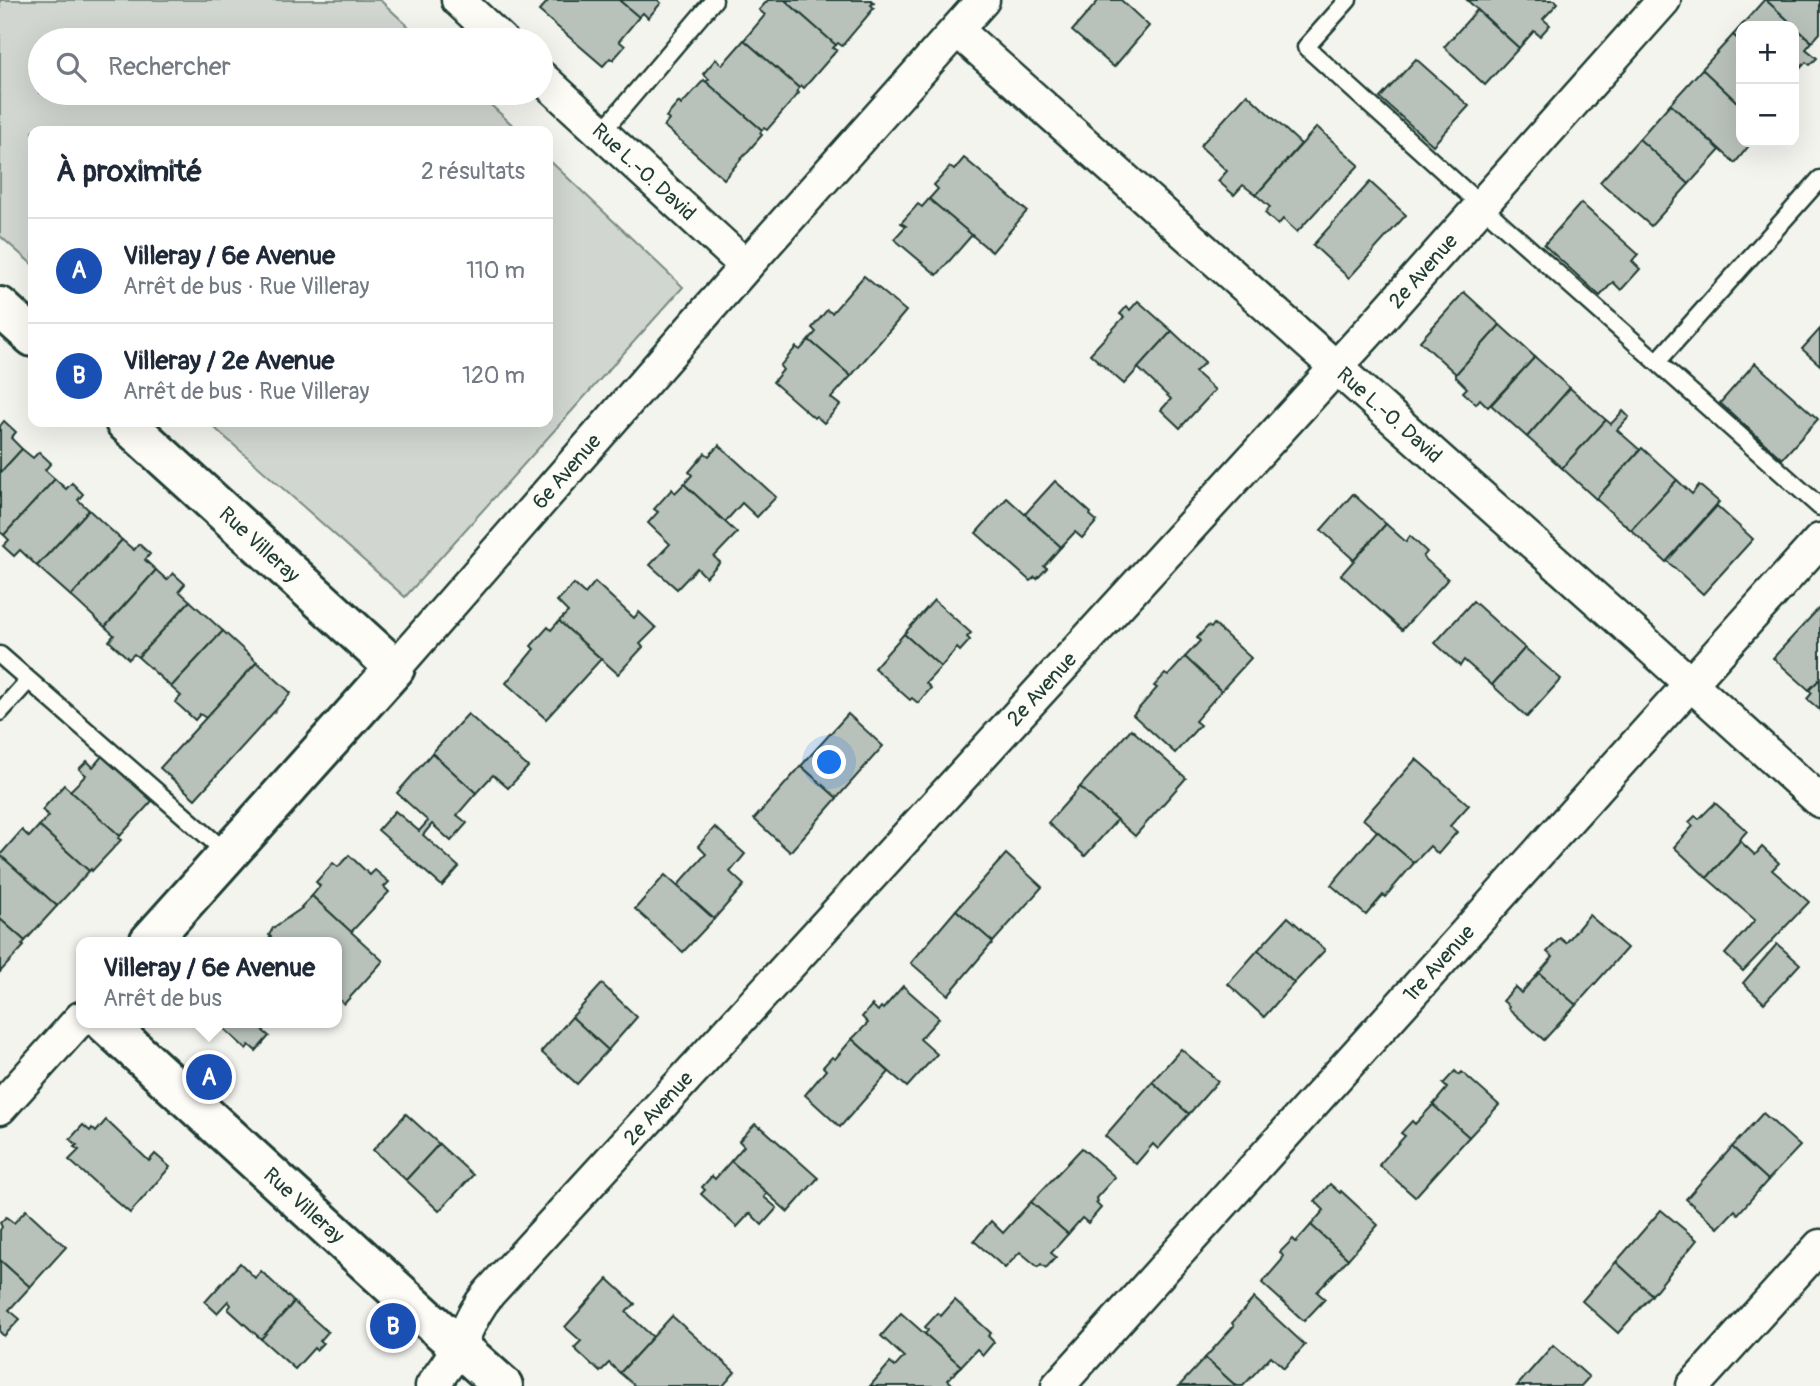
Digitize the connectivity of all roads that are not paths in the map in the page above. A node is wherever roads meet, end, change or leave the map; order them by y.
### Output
1 (714, 0) edge
2 (983, 0) edge
3 (1348, 0) edge
4 (1664, 0) edge
5 (460, 1) edge
6 (488, 28) edge
7 (957, 30) junction
8 (553, 88) edge
9 (601, 133) junction
10 (1820, 179) edge
11 (1481, 205) junction
12 (746, 266) junction
13 (0, 309) edge
14 (28, 333) edge
15 (1657, 362) junction
16 (1336, 367) junction
17 (130, 427) edge
18 (1820, 507) edge
19 (1820, 540) edge
20 (0, 655) edge
21 (395, 668) junction
22 (28, 681) junction
23 (1691, 684) junction
24 (0, 712) edge
25 (1820, 801) edge
26 (228, 854) junction
27 (153, 937) edge
28 (76, 1024) edge
29 (110, 1028) edge
30 (0, 1108) edge
31 (1820, 1246) edge
32 (459, 1346) junction
33 (432, 1386) edge
34 (503, 1386) edge
35 (1058, 1386) edge
36 (1693, 1386) edge

1 - 9 lane
2 - 7 street, 6e Avenue
3 - 11 lane
4 - 11 street, 2e Avenue
5 - 6 street
7 - 12 street, 6e Avenue
7 - 16 street, Rue L.-O. David
8 - 9 street, Rue L.-O. David
9 - 12 street, Rue L.-O. David
10 - 15 lane
11 - 15 lane
11 - 16 street, 2e Avenue
12 - 21 street, 6e Avenue
13 - 14 street
15 - 18 lane
16 - 23 street, Rue L.-O. David
16 - 32 street, 2e Avenue
17 - 21 street, Rue Villeray
19 - 23 street, 1re Avenue
20 - 22 lane
21 - 26 street, 6e Avenue
22 - 24 lane
22 - 26 lane
23 - 25 street, Rue L.-O. David
23 - 35 street, 1re Avenue
26 - 27 street, 6e Avenue
28 - 30 street
29 - 32 street, Rue Villeray
31 - 36 street
32 - 33 street, 2e Avenue
32 - 34 street, Rue Villeray

